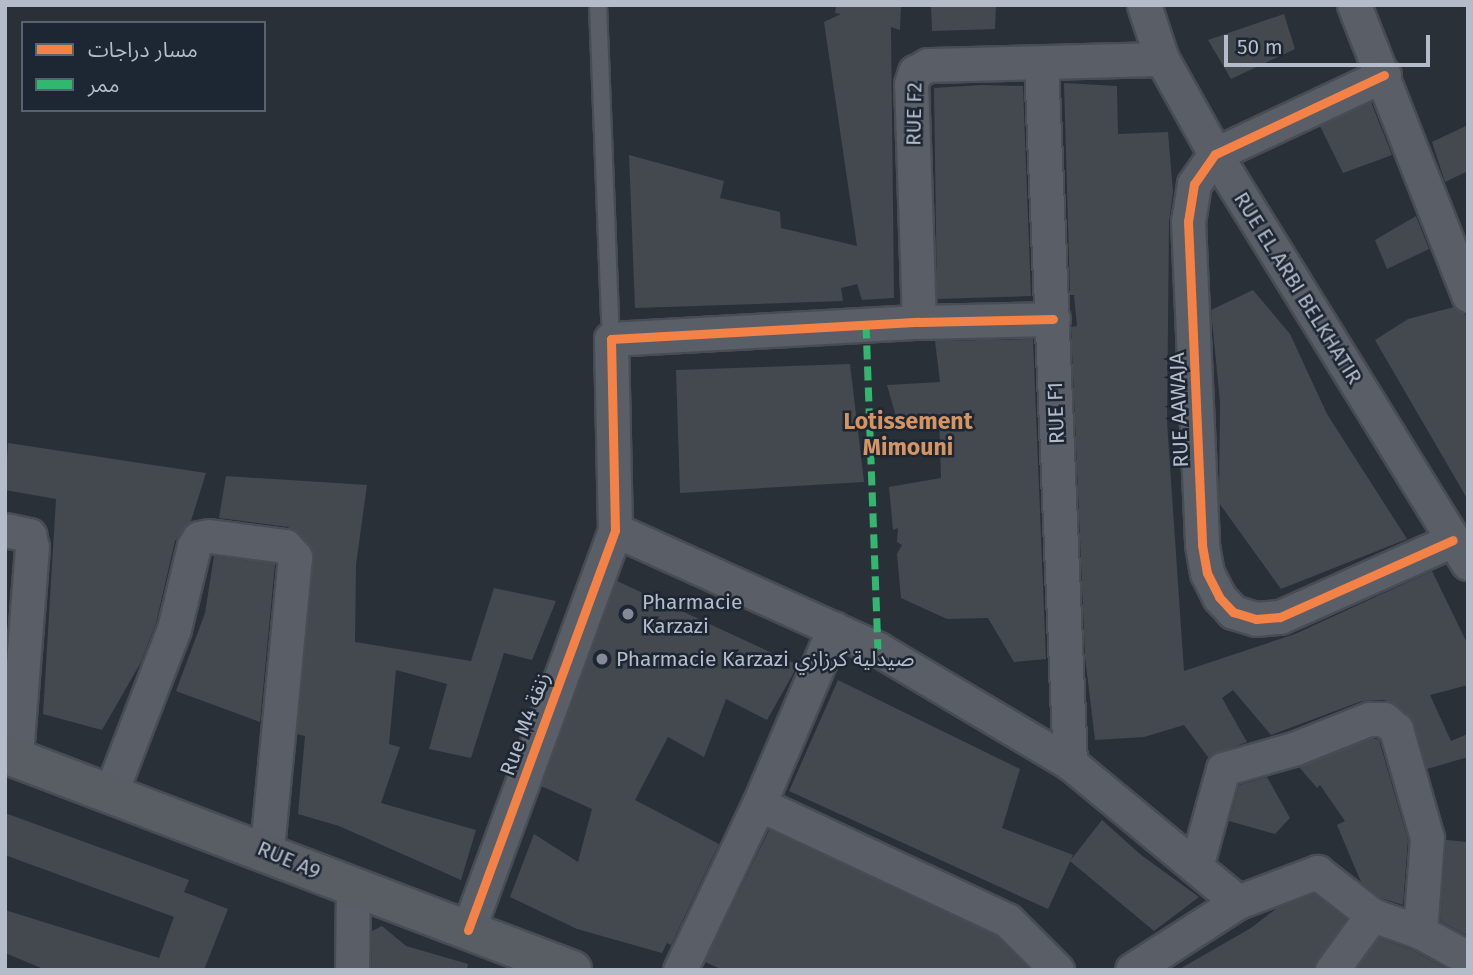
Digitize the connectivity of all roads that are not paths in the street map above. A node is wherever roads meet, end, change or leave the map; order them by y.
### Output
1 (598, 5) edge
2 (1144, 5) edge
3 (1354, 5) edge
4 (1162, 59) junction
5 (1041, 64) junction
6 (1384, 75) junction
7 (1214, 154) junction
8 (1468, 295) edge
9 (1053, 319) junction
10 (919, 322) junction
11 (611, 339) junction
12 (5, 530) edge
13 (615, 530) junction
14 (1460, 551) edge
15 (834, 628) junction
16 (11, 756) edge
17 (1070, 763) junction
18 (111, 792) junction
19 (759, 804) junction
20 (267, 850) junction
21 (1196, 867) junction
22 (353, 887) junction
23 (1238, 902) junction
24 (1372, 915) junction
25 (468, 930) junction
26 (1420, 932) junction
27 (1468, 958) edge
28 (352, 970) edge
29 (572, 970) edge
30 (680, 970) edge
31 (1057, 970) edge
32 (1132, 970) edge
33 (1332, 970) edge

1 - 11 lane
2 - 4 street, RUE EL ARBI BELKHATIR
3 - 6 street
4 - 5 street, RUE F2
4 - 7 street, RUE EL ARBI BELKHATIR
5 - 9 street, RUE F1
5 - 10 street, RUE F2
6 - 7 street
6 - 8 street
7 - 14 street, RUE EL ARBI BELKHATIR
7 - 14 street, RUE AAWAJA
9 - 10 street
9 - 17 street, RUE F1
10 - 11 street
11 - 13 street
12 - 16 street
13 - 15 street
13 - 25 street, Rue M4 زنقة
15 - 17 street
15 - 19 street
16 - 18 street, RUE A9
17 - 21 street
18 - 20 street, RUE A9
18 - 20 street
19 - 30 street
19 - 31 street
20 - 22 street, RUE A9
21 - 23 street
21 - 26 street
22 - 25 street, RUE A9
22 - 28 street
23 - 24 street
23 - 32 street
24 - 26 street
24 - 33 street
25 - 29 street, RUE A9
26 - 27 street

